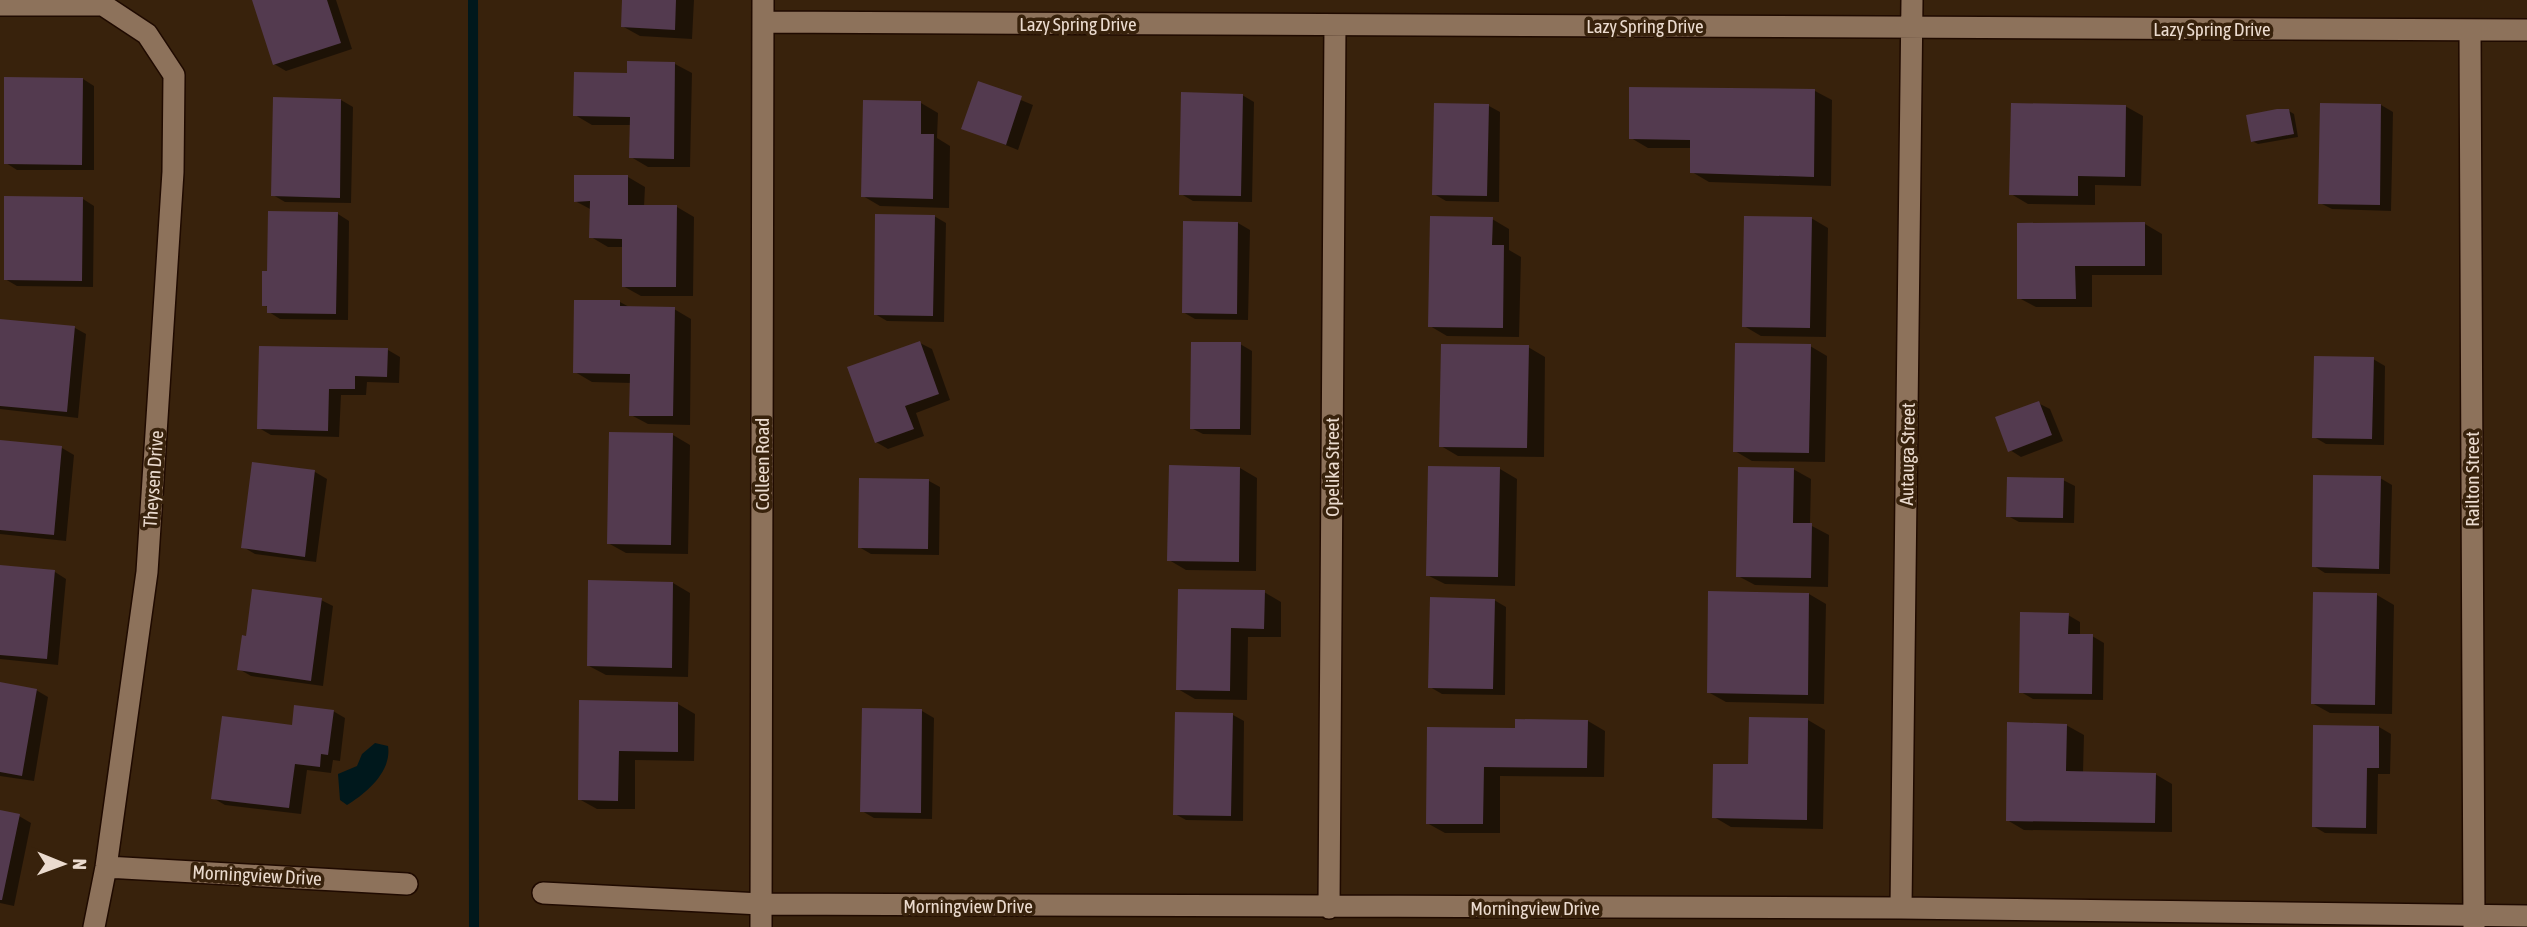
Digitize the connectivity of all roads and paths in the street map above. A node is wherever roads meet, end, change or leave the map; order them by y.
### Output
1 (763, 0) edge
2 (1912, 0) edge
3 (0, 5) edge
4 (763, 22) junction
5 (1335, 25) junction
6 (1913, 27) junction
7 (2470, 30) junction
8 (2527, 30) edge
9 (106, 867) junction
10 (407, 884) dead end
11 (543, 893) dead end
12 (761, 904) junction
13 (1329, 908) junction
14 (1901, 908) junction
15 (2527, 916) edge
16 (2474, 922) edge
17 (94, 927) edge
18 (761, 927) edge

1 - 4 street, Colleen Road
2 - 6 street, Autauga Street
3 - 9 street, Theysen Drive
4 - 5 street, Lazy Spring Drive
4 - 12 street, Colleen Road
5 - 6 street, Lazy Spring Drive
5 - 13 street, Opelika Street
6 - 7 street, Lazy Spring Drive
6 - 14 street, Autauga Street
7 - 8 street, Lazy Spring Drive
7 - 16 street, Railton Street
9 - 10 street, Morningview Drive
9 - 17 street, Theysen Drive
11 - 12 street, Morningview Drive
12 - 13 street, Morningview Drive
12 - 18 street, Colleen Road
13 - 14 street, Morningview Drive
14 - 16 street, Morningview Drive
15 - 16 street, Morningview Drive

